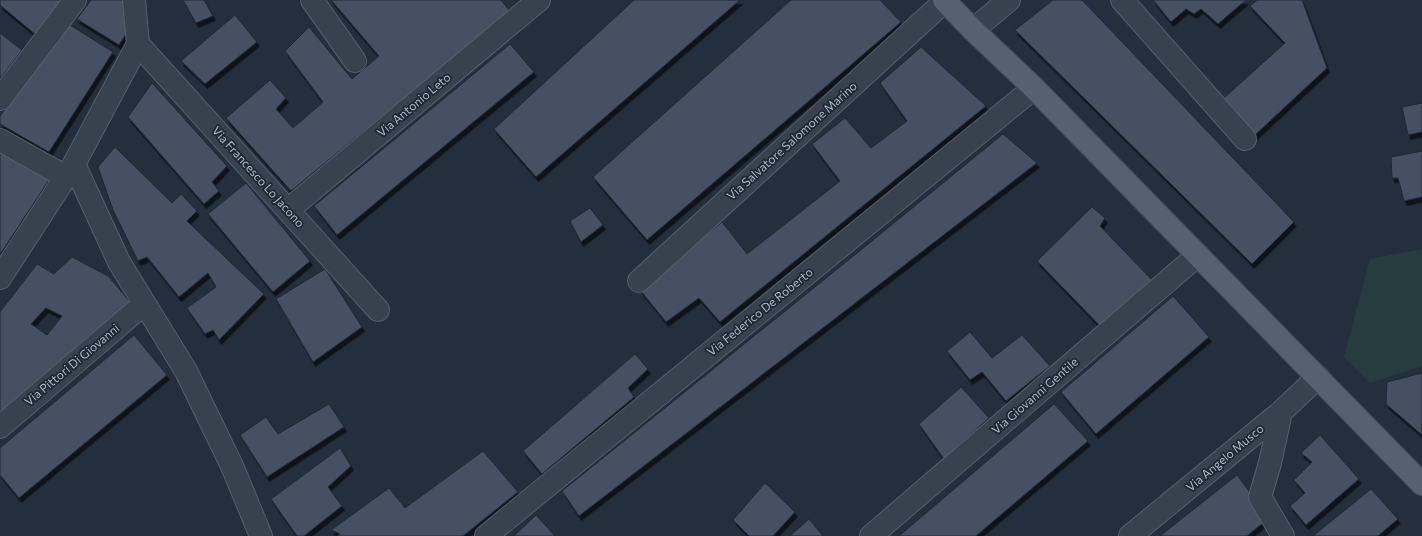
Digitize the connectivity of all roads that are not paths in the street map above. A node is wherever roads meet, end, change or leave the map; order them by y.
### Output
1 (75, 0) edge
2 (134, 0) edge
3 (312, 0) edge
4 (539, 0) edge
5 (944, 0) edge
6 (1009, 0) edge
7 (1122, 0) edge
8 (973, 30) junction
9 (138, 44) junction
10 (354, 61) dead end
11 (1034, 88) junction
12 (0, 99) edge
13 (1245, 139) dead end
14 (0, 140) edge
15 (70, 170) junction
16 (288, 210) junction
17 (1198, 255) junction
18 (0, 276) edge
19 (639, 281) dead end
20 (144, 304) junction
21 (378, 310) dead end
22 (1318, 377) junction
23 (1281, 412) junction
24 (0, 427) edge
25 (1421, 480) edge
26 (261, 536) edge
27 (486, 536) edge
28 (871, 536) edge
29 (1130, 536) edge
30 (1283, 536) edge

1 - 12 street
2 - 9 street
3 - 10 street
4 - 16 street, Via Antonio Leto
5 - 8 main road
5 - 19 street, Via Salvatore Salomone Marino
6 - 8 street
7 - 13 street
8 - 11 main road
9 - 15 street
9 - 16 street, Via Francesco Lo Jacono
11 - 17 main road
11 - 27 street, Via Federico De Roberto
14 - 15 street
15 - 18 street
15 - 20 street
16 - 21 street, Via Francesco Lo Jacono
17 - 22 main road
17 - 28 street, Via Giovanni Gentile
20 - 24 street, Via Pittori Di Giovanni
20 - 26 street
22 - 23 street, Via Angelo Musco
22 - 25 main road
23 - 29 street, Via Angelo Musco
23 - 30 street

